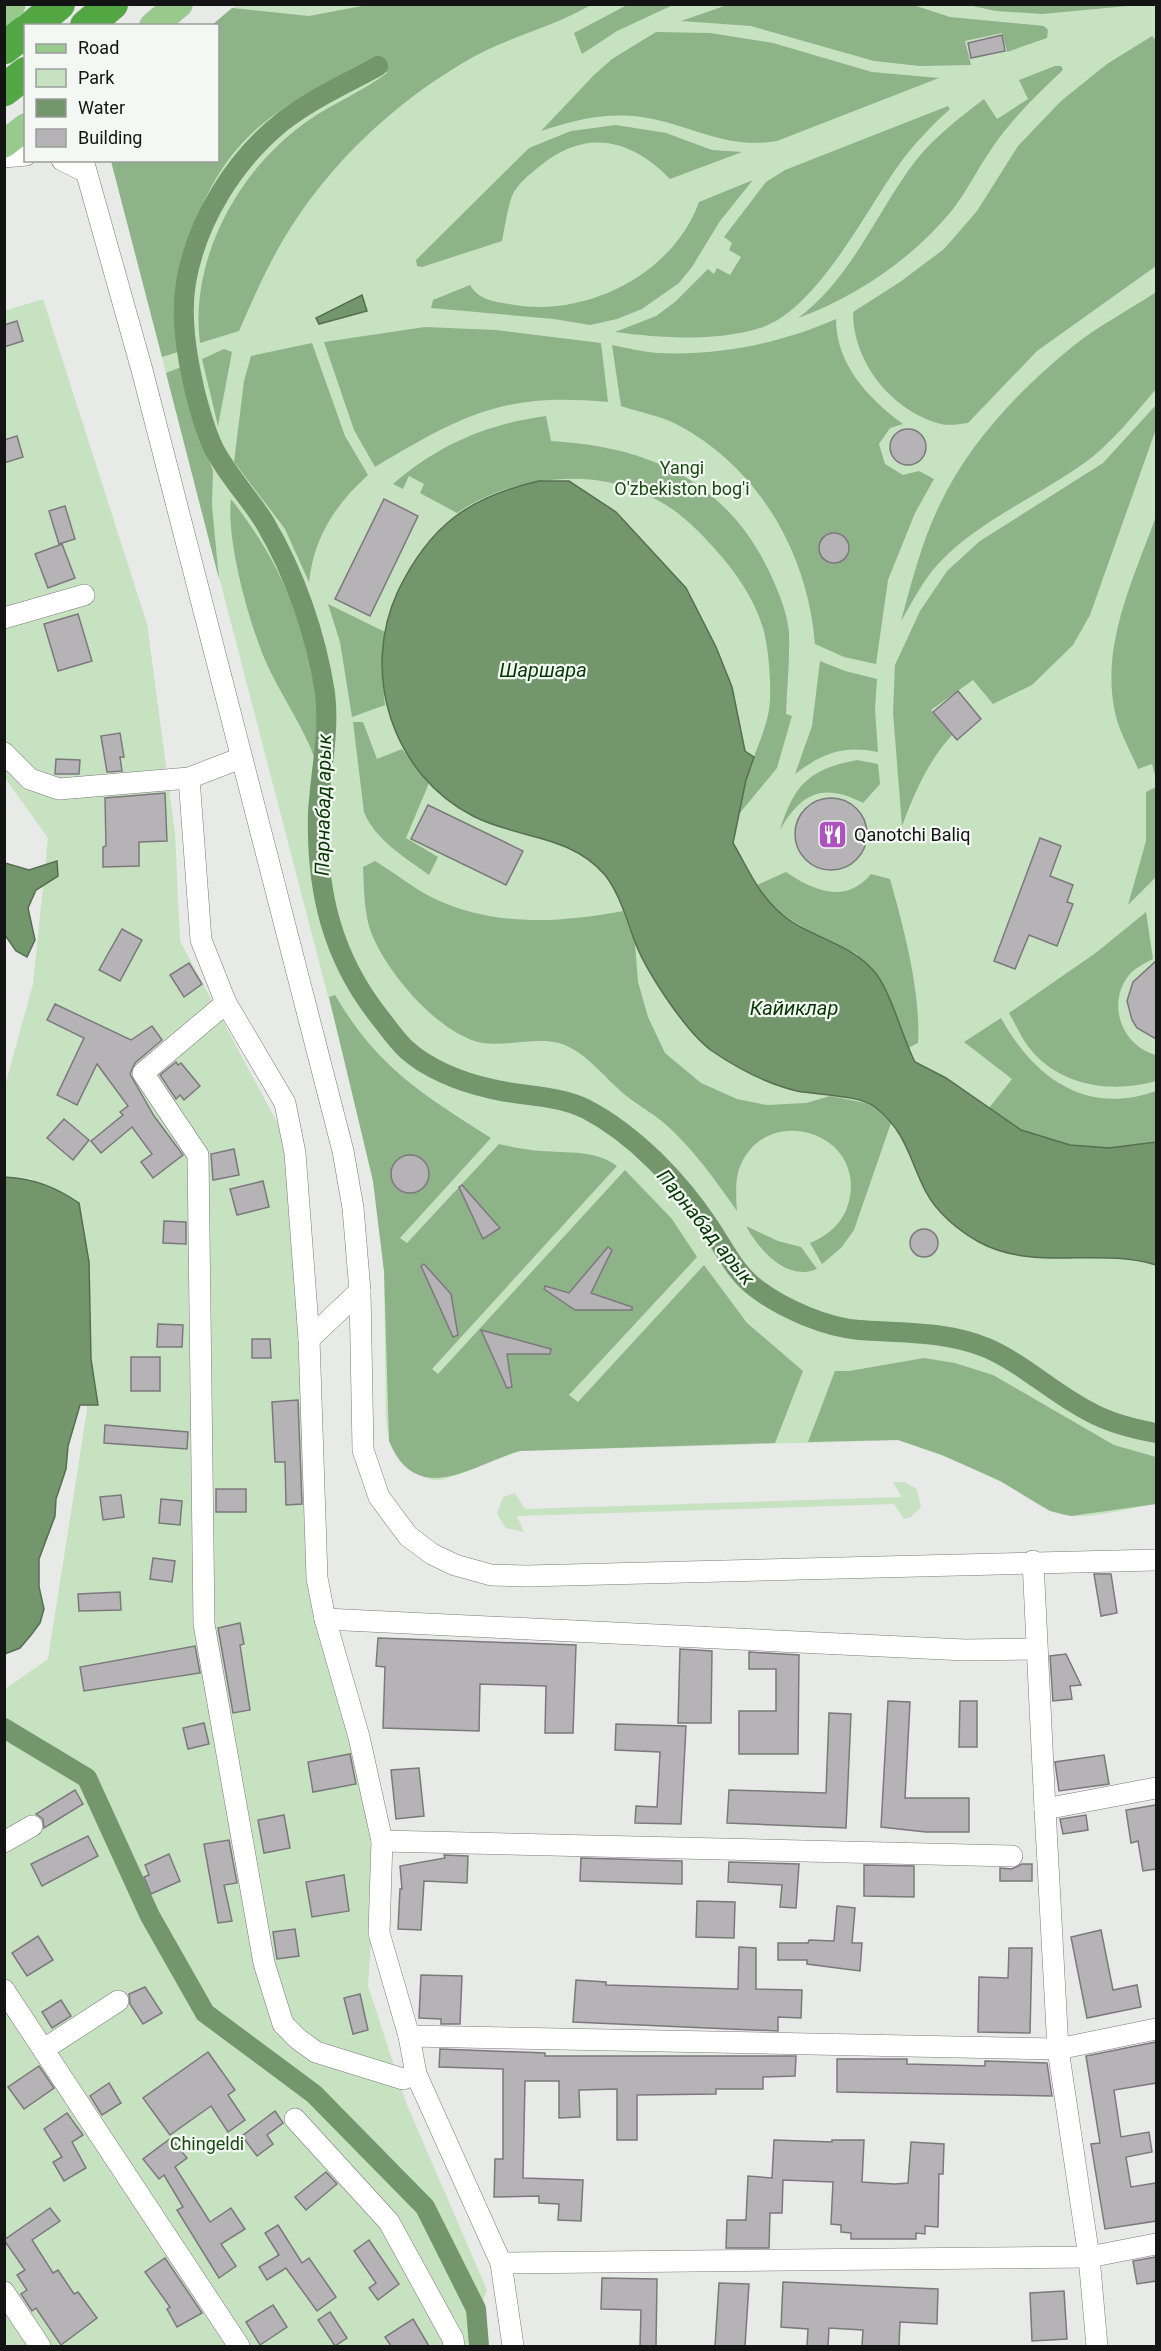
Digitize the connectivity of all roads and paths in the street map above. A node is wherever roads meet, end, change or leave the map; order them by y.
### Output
1 (12, 4) edge
2 (59, 4) edge
3 (112, 4) edge
4 (179, 4) edge
5 (4, 23) edge
6 (35, 24) edge
7 (88, 24) edge
8 (155, 24) edge
9 (24, 33) edge
10 (4, 48) edge
11 (24, 75) edge
12 (4, 90) edge
13 (24, 129) edge
14 (4, 144) edge
15 (24, 156) edge
16 (4, 157) edge
17 (70, 162) edge
18 (85, 166) edge
19 (84, 595) dead end
20 (4, 618) edge
21 (4, 753) edge
22 (241, 758) junction
23 (189, 778) junction
24 (226, 1003) junction
25 (360, 1291) junction
26 (309, 1339) junction
27 (1156, 1560) edge
28 (1033, 1561) junction
29 (325, 1619) junction
30 (1037, 1649) junction
31 (1156, 1788) edge
32 (1045, 1809) junction
33 (32, 1826) dead end
34 (382, 1841) junction
35 (4, 1842) edge
36 (1012, 1856) dead end
37 (4, 1990) edge
38 (118, 2001) dead end
39 (1156, 2029) edge
40 (409, 2036) junction
41 (44, 2049) junction
42 (1058, 2049) junction
43 (416, 2074) junction
44 (295, 2119) dead end
45 (1156, 2244) edge
46 (1089, 2257) junction
47 (501, 2263) junction
48 (4, 2292) edge
49 (40, 2346) edge
50 (239, 2346) edge
51 (454, 2346) edge
52 (513, 2346) edge
53 (1097, 2346) edge

1 - 5 main road
2 - 6 highway
3 - 7 highway
4 - 8 main road
9 - 10 highway
11 - 12 highway
13 - 14 main road
15 - 16 street
17 - 18 street
18 - 22 street
19 - 20 street
21 - 23 street
22 - 23 street
22 - 25 street
23 - 24 street
24 - 26 street
24 - 43 street
25 - 26 street
25 - 28 street
26 - 29 street
27 - 28 street
28 - 30 street
29 - 30 street
29 - 34 street
30 - 32 street
31 - 32 street
32 - 42 street
33 - 35 street
34 - 36 street
34 - 40 street
37 - 41 street
38 - 41 street
39 - 42 street
40 - 42 street
40 - 43 street
41 - 50 street
42 - 46 street
43 - 47 street
44 - 51 street
45 - 46 street
46 - 47 street
46 - 53 street
47 - 52 street
48 - 49 street

